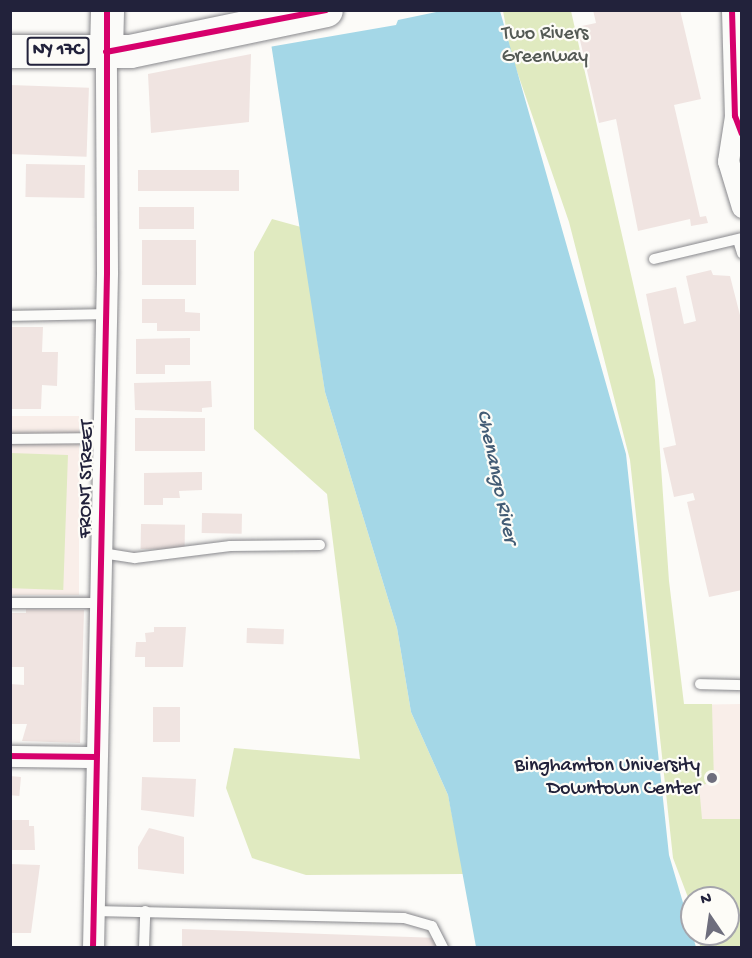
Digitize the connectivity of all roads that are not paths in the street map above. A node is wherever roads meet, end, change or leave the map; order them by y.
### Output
1 (107, 10) edge
2 (326, 10) edge
3 (732, 10) edge
4 (10, 51) edge
5 (106, 52) junction
6 (738, 84) edge
7 (738, 125) edge
8 (741, 207) edge
9 (740, 239) edge
10 (741, 253) edge
11 (654, 259) dead end
12 (106, 314) junction
13 (10, 316) edge
14 (104, 438) junction
15 (10, 439) edge
16 (320, 545) dead end
17 (102, 553) junction
18 (10, 603) edge
19 (101, 603) junction
20 (700, 684) dead end
21 (741, 686) edge
22 (10, 756) edge
23 (94, 757) junction
24 (94, 911) junction
25 (145, 911) junction
26 (93, 948) edge
27 (144, 948) edge
28 (443, 948) edge

1 - 5 main road, FRONT STREET
2 - 5 main road
3 - 6 street
4 - 5 main road, NY 17C
5 - 12 street, FRONT STREET
6 - 7 street
7 - 8 street
9 - 10 lane
9 - 11 lane
12 - 13 lane
12 - 14 street, FRONT STREET
14 - 15 lane
14 - 17 street, FRONT STREET
16 - 17 lane
17 - 19 street, FRONT STREET
18 - 19 lane
19 - 23 street, FRONT STREET
20 - 21 lane
22 - 23 street
23 - 24 street, FRONT STREET
24 - 25 lane
24 - 26 street, FRONT STREET
25 - 27 lane
25 - 28 lane

